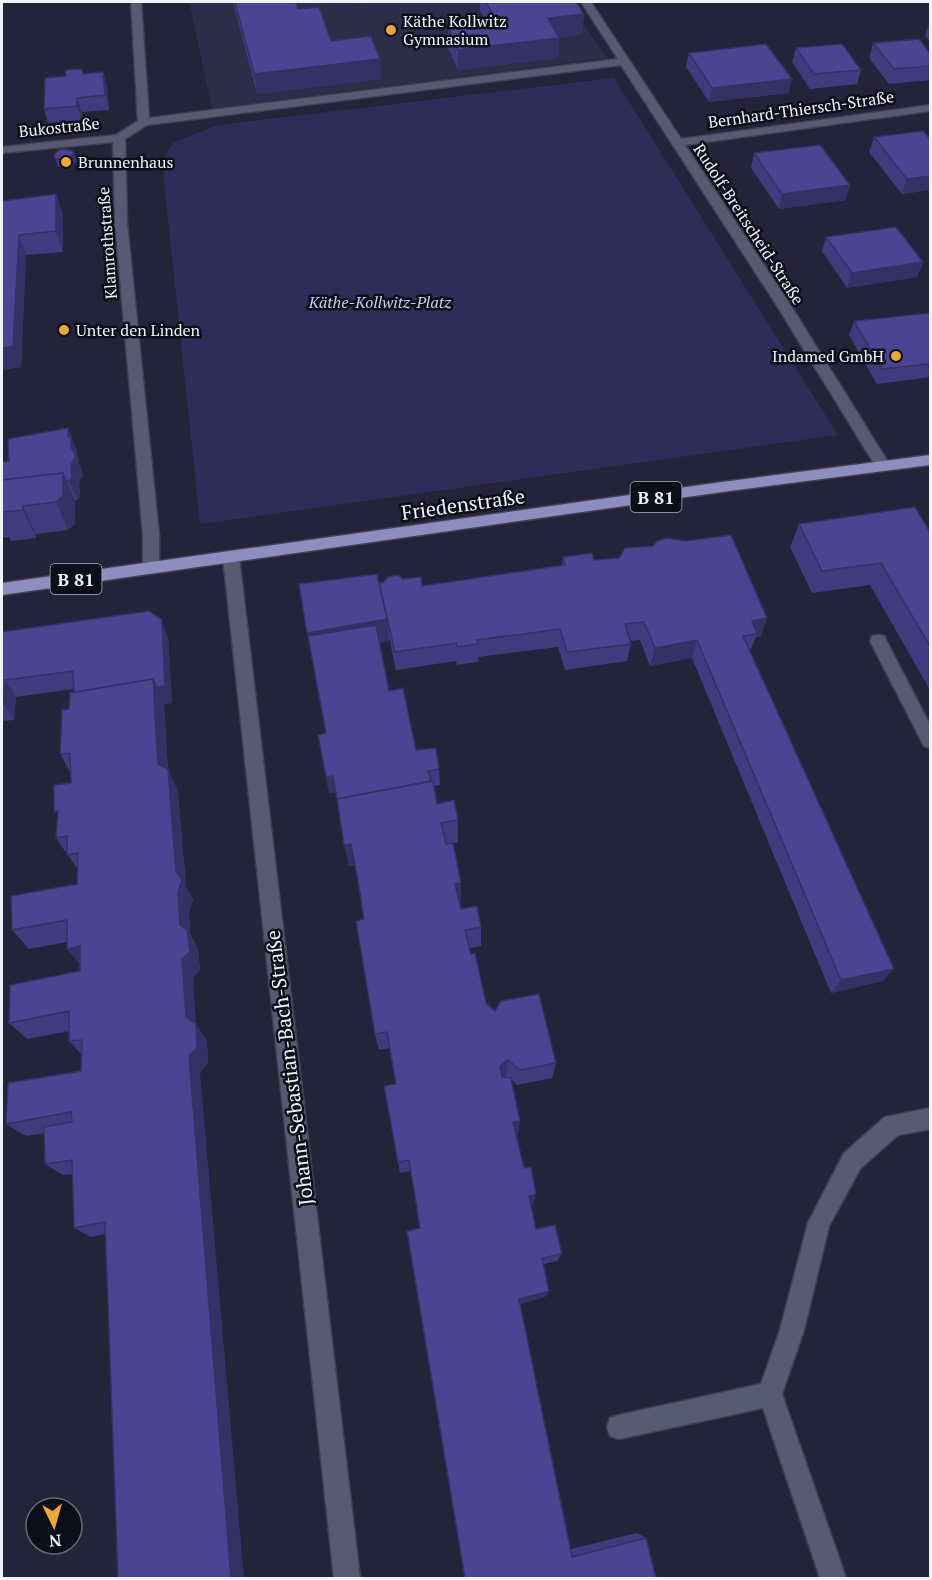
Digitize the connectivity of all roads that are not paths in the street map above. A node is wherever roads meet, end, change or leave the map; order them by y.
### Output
1 (136, 2) edge
2 (586, 2) edge
3 (624, 61) junction
4 (930, 108) edge
5 (144, 123) junction
6 (119, 138) junction
7 (676, 143) junction
8 (2, 150) edge
9 (930, 460) edge
10 (883, 466) junction
11 (231, 557) junction
12 (151, 568) junction
13 (2, 589) edge
14 (878, 641) dead end
15 (930, 741) edge
16 (930, 1119) edge
17 (770, 1394) junction
18 (619, 1427) dead end
19 (347, 1578) edge
20 (833, 1578) edge

1 - 5 street
2 - 3 street, Rudolf-Breitscheid-Straße
3 - 5 street
3 - 7 street, Rudolf-Breitscheid-Straße
4 - 7 street, Bernhard-Thiersch-Straße
5 - 6 street
6 - 8 street, Bukostraße
6 - 12 street, Klamrothstraße
7 - 10 street, Rudolf-Breitscheid-Straße
9 - 10 main road, Friedenstraße / B 81
10 - 11 main road, Friedenstraße / B 81
11 - 12 main road, Friedenstraße / B 81
11 - 19 street, Johann-Sebastian-Bach-Straße
12 - 13 main road, Friedenstraße / B 81
14 - 15 street
16 - 17 street
17 - 18 street
17 - 20 street

